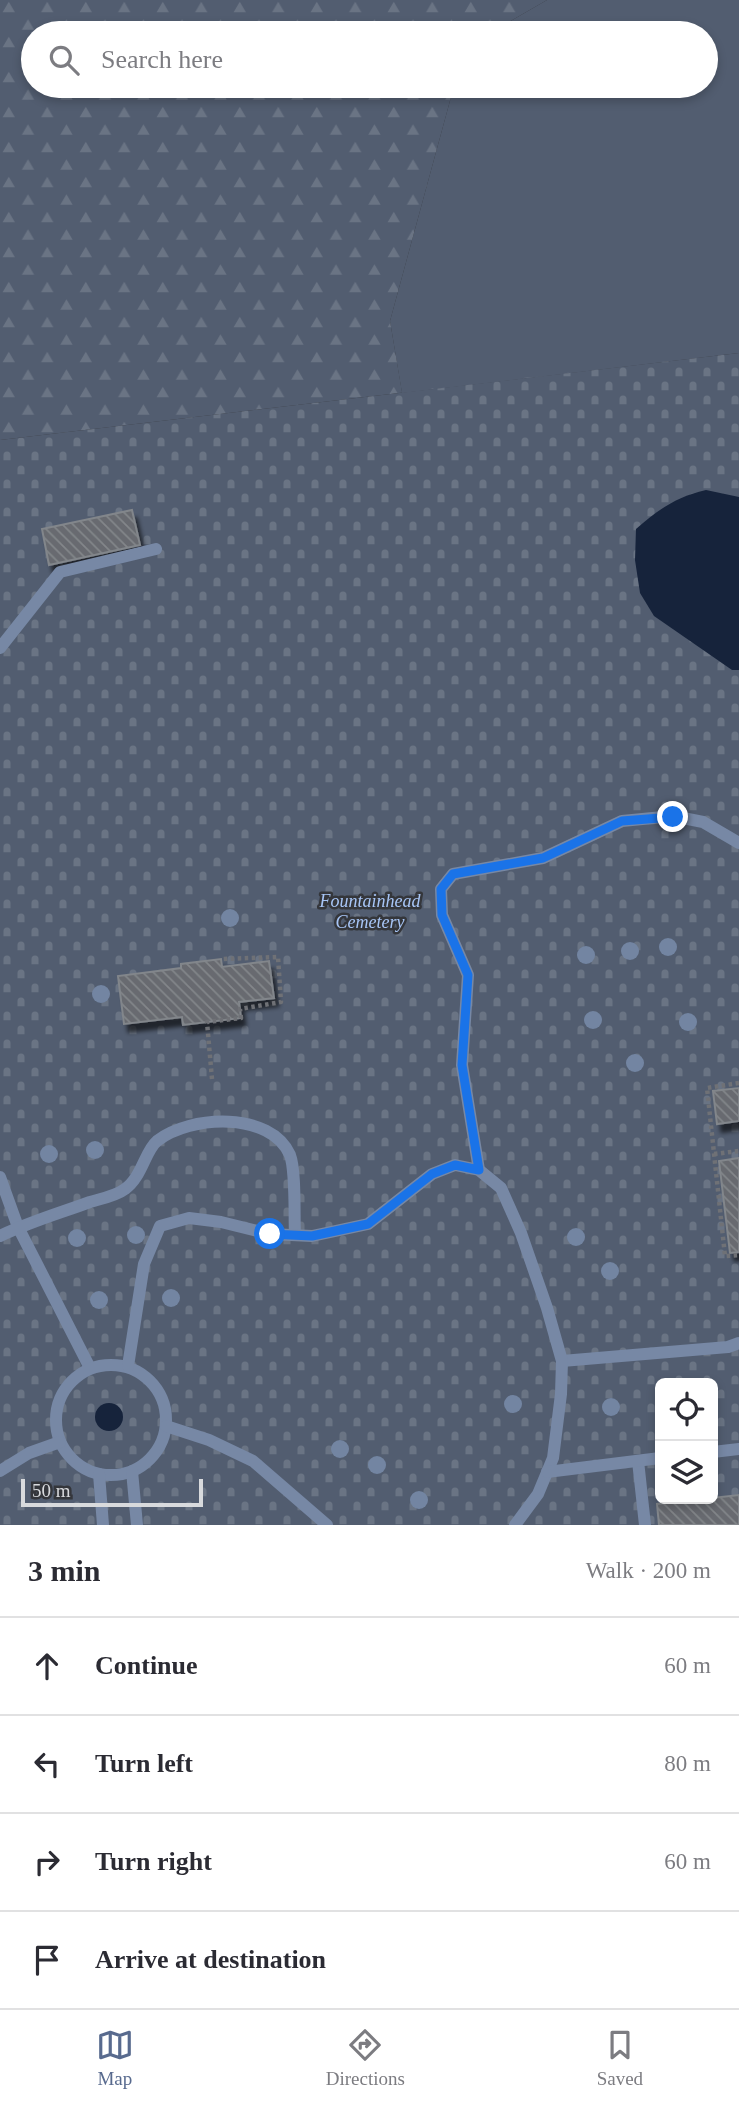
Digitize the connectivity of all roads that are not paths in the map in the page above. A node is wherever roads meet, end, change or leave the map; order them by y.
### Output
1 (156, 549) dead end
2 (0, 649) edge
3 (739, 843) edge
4 (479, 1170) junction
5 (0, 1177) edge
6 (18, 1227) junction
7 (295, 1235) junction
8 (0, 1236) edge
9 (739, 1343) edge
10 (562, 1361) junction
11 (128, 1366) junction
12 (90, 1368) junction
13 (166, 1426) junction
14 (60, 1441) junction
15 (739, 1449) edge
16 (718, 1451) edge
17 (655, 1459) edge
18 (638, 1461) junction
19 (0, 1471) edge
20 (132, 1471) junction
21 (547, 1472) junction
22 (99, 1474) junction
23 (103, 1525) edge
24 (137, 1525) edge
25 (327, 1525) edge
26 (516, 1525) edge
27 (645, 1525) edge

1 - 2 lane
3 - 4 lane
4 - 7 lane
4 - 10 lane
5 - 6 lane
6 - 7 lane
6 - 8 lane
6 - 12 lane
7 - 11 lane
9 - 10 lane
10 - 21 lane
11 - 12 lane
11 - 13 lane
12 - 14 lane
13 - 20 lane
13 - 25 lane
14 - 19 lane
14 - 22 lane
15 - 16 lane
17 - 18 lane
18 - 21 lane
18 - 27 lane
20 - 22 lane
20 - 24 lane
21 - 26 lane
22 - 23 lane

